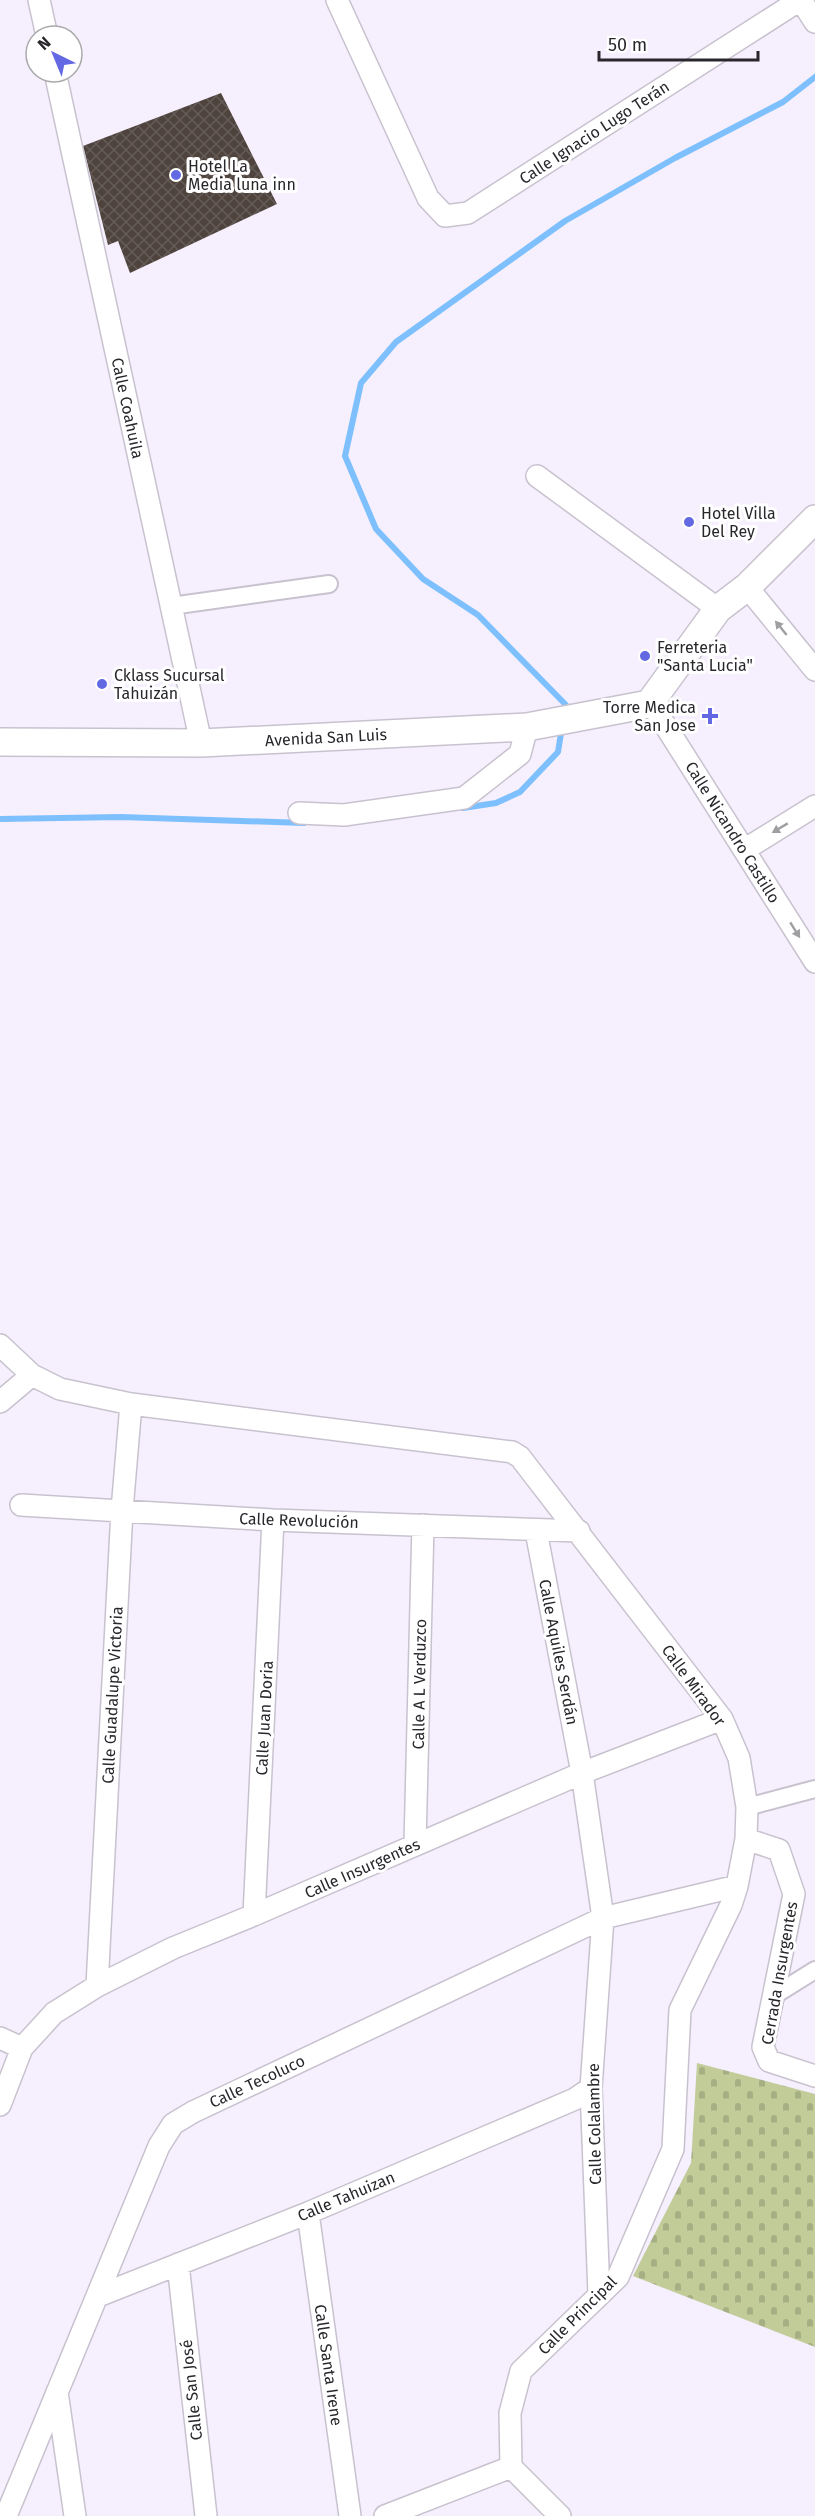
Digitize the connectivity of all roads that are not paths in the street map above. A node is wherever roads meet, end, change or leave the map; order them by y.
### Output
1 (39, 0) edge
2 (338, 0) edge
3 (800, 0) edge
4 (814, 21) edge
5 (44, 24) edge
6 (58, 84) edge
7 (537, 476) dead end
8 (815, 519) edge
9 (329, 584) dead end
10 (747, 587) junction
11 (171, 606) junction
12 (718, 609) junction
13 (815, 670) edge
14 (650, 703) junction
15 (533, 727) junction
16 (0, 742) edge
17 (201, 743) junction
18 (815, 806) edge
19 (299, 813) dead end
20 (744, 849) junction
21 (815, 962) edge
22 (0, 1345) edge
23 (32, 1375) junction
24 (0, 1402) edge
25 (131, 1404) junction
26 (21, 1505) dead end
27 (122, 1510) junction
28 (273, 1520) junction
29 (423, 1525) junction
30 (536, 1531) junction
31 (579, 1531) junction
32 (722, 1719) junction
33 (582, 1773) junction
34 (815, 1790) edge
35 (747, 1807) junction
36 (746, 1839) junction
37 (415, 1844) junction
38 (737, 1886) junction
39 (254, 1915) junction
40 (603, 1918) junction
41 (815, 1970) edge
42 (97, 1986) junction
43 (775, 1995) junction
44 (0, 2038) edge
45 (22, 2048) junction
46 (815, 2076) edge
47 (591, 2088) junction
48 (676, 2098) joint
49 (0, 2105) edge
50 (308, 2213) junction
51 (178, 2264) junction
52 (599, 2294) junction
53 (98, 2296) junction
54 (57, 2392) junction
55 (511, 2467) junction
56 (6, 2516) edge
57 (75, 2516) edge
58 (206, 2516) edge
59 (350, 2516) edge
60 (385, 2516) edge
61 (560, 2516) edge

1 - 5 street
2 - 3 street, Calle Ignacio Lugo Terán
3 - 4 street
6 - 11 street, Calle Coahuila
7 - 12 street
8 - 10 street
9 - 11 street
10 - 12 street
13 -> 10 street
11 - 17 street, Calle Coahuila
12 - 14 street
14 - 15 street, Avenida San Luis
14 - 20 street, Calle Nicandro Castillo
15 - 17 street, Avenida San Luis
15 - 19 street
16 - 17 street, Avenida San Luis
18 -> 20 street
20 -> 21 street, Calle Nicandro Castillo
22 - 23 street
23 - 24 street
23 - 25 street
25 - 27 street, Calle Guadalupe Victoria
25 - 31 street, Calle Mirador
26 - 27 street, Calle Revolución
27 - 28 street, Calle Revolución
27 - 42 street, Calle Guadalupe Victoria
28 - 29 street, Calle Revolución
28 - 39 street, Calle Juan Doria
29 - 30 street, Calle Revolución
29 - 37 street, Calle A L Verduzco
30 - 31 street, Calle Revolución
30 - 33 street, Calle Aquiles Serdán
31 - 32 street, Calle Mirador
32 - 33 street, Calle Insurgentes
32 - 35 street, Calle Mirador
33 - 37 street, Calle Insurgentes
33 - 40 street, Calle Aquiles Serdán
34 - 35 street
35 - 36 street, Calle Mirador
36 - 38 street, Calle Mirador
36 - 43 street, Cerrada Insurgentes
37 - 39 street, Calle Insurgentes
38 - 40 street, Calle Tecoluco
38 - 48 street, Calle Mirador
39 - 42 street, Calle Insurgentes
40 - 47 street, Calle Colalambre
40 - 53 street, Calle Tecoluco
41 - 43 street
42 - 45 street, Calle Insurgentes
43 - 46 street, Cerrada Insurgentes
44 - 45 street
45 - 49 street
47 - 50 street, Calle Tahuizan
47 - 52 street, Calle Colalambre
48 - 52 street, Calle Principal
50 - 51 street, Calle Tahuizan
50 - 59 street, Calle Santa Irene
51 - 53 street, Calle Tahuizan
51 - 58 street, Calle San José
52 - 55 street, Calle Principal
53 - 54 street, Calle Tecoluco
54 - 56 street, Calle Tecoluco
54 - 57 street
55 - 60 street
55 - 61 street

